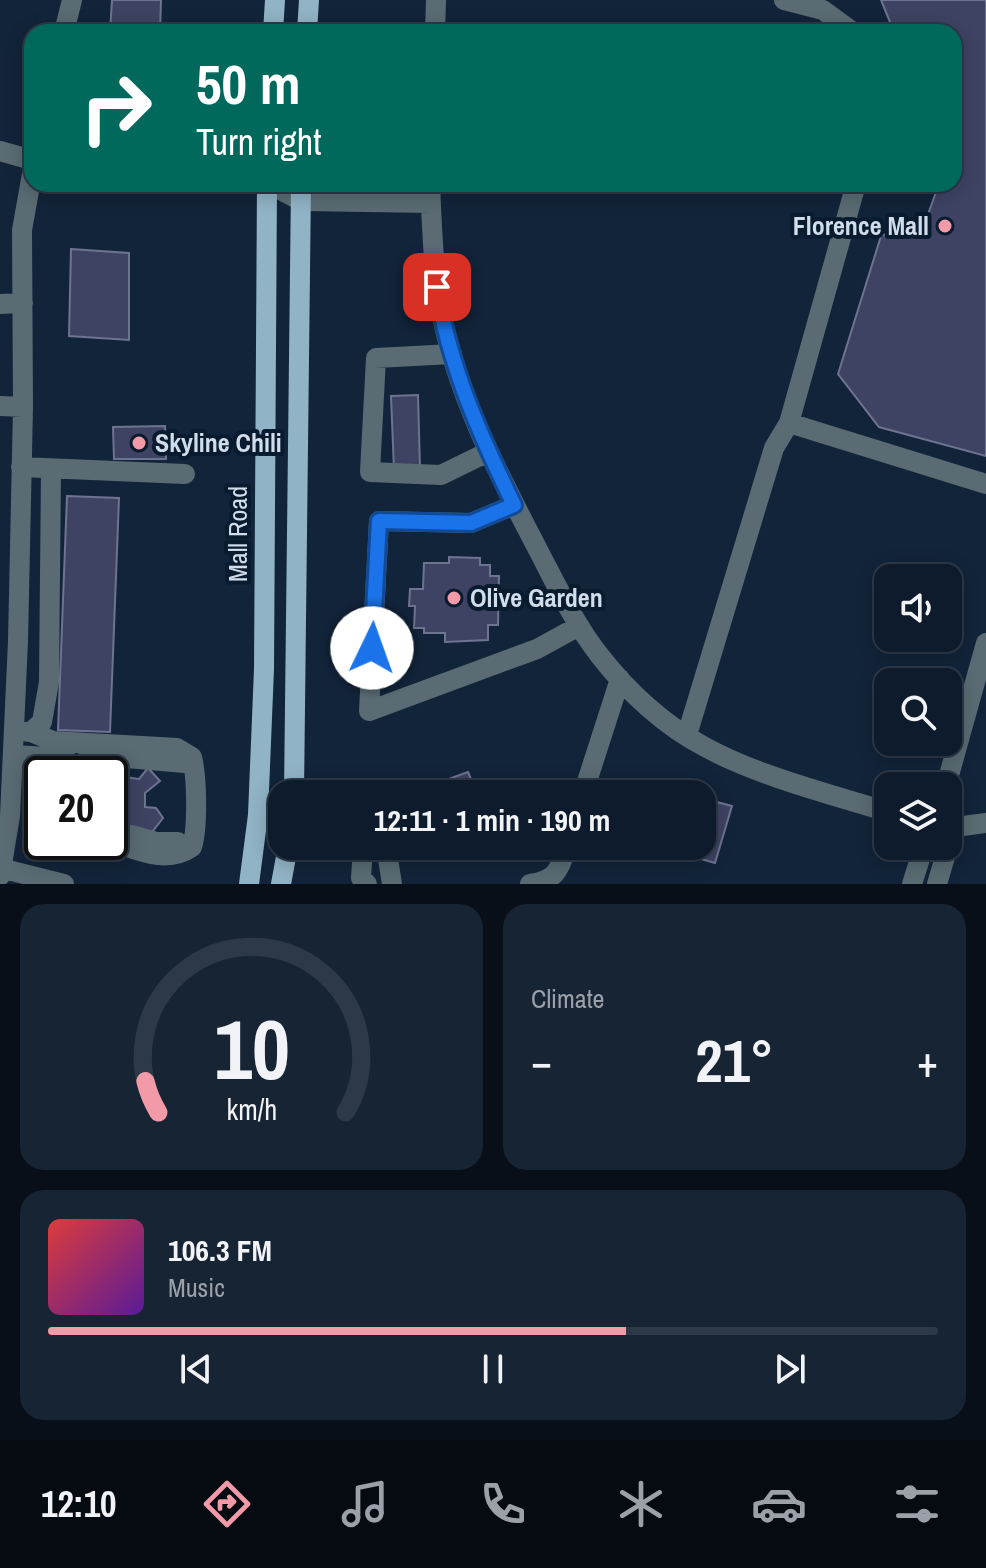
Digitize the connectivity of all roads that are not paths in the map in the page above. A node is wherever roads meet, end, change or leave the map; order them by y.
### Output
1 (72, 0) edge
2 (275, 0) edge
3 (309, 0) edge
4 (436, 0) edge
5 (784, 0) edge
6 (66, 24) edge
7 (274, 24) edge
8 (308, 24) edge
9 (435, 24) edge
10 (842, 24) edge
11 (0, 151) edge
12 (24, 158) edge
13 (28, 192) edge
14 (268, 192) edge
15 (301, 192) edge
16 (854, 192) edge
17 (431, 193) edge
18 (23, 303) junction
19 (0, 304) edge
20 (452, 354) junction
21 (0, 406) edge
22 (23, 407) junction
23 (789, 423) junction
24 (488, 452) junction
25 (21, 467) junction
26 (51, 469) junction
27 (185, 474) dead end
28 (986, 484) edge
29 (514, 505) junction
30 (9, 609) edge
31 (579, 626) junction
32 (986, 643) edge
33 (620, 679) junction
34 (22, 731) junction
35 (687, 735) junction
36 (13, 755) junction
37 (31, 756) edge
38 (91, 756) edge
39 (181, 756) junction
40 (950, 772) edge
41 (294, 780) edge
42 (588, 780) edge
43 (874, 807) edge
44 (986, 823) edge
45 (962, 826) edge
46 (128, 834) edge
47 (128, 847) edge
48 (157, 856) junction
49 (285, 860) edge
50 (362, 860) edge
51 (388, 860) edge
52 (562, 860) edge
53 (920, 860) edge
54 (944, 860) edge
55 (1, 871) edge
56 (64, 884) edge
57 (249, 884) edge
58 (281, 884) edge
59 (367, 884) edge
60 (392, 884) edge
61 (530, 884) edge
62 (912, 884) edge
63 (937, 884) edge

1 - 6 street
2 - 7 main road
3 - 8 main road
4 - 9 street
5 - 10 street
11 - 12 street
13 - 18 street
14 - 57 main road, Mall Road
15 - 17 street
15 - 41 main road
16 - 23 street
17 - 20 street
18 - 19 street
18 - 22 street
20 - 24 street
20 - 24 street
21 - 22 street
22 - 25 street
23 - 28 street
23 - 35 street
24 - 29 street
25 - 26 street
25 - 30 street
26 - 27 street
26 - 34 street
29 - 31 street
29 - 31 street
30 - 34 street
31 - 33 street
32 - 40 street
33 - 35 street
33 - 42 street
34 - 36 street
34 - 39 street
35 - 43 street
36 - 37 street
36 - 55 street
38 - 39 street
39 - 48 street
44 - 45 street
46 - 48 street
47 - 48 street
49 - 58 main road
50 - 59 street
51 - 60 street
52 - 61 street
53 - 62 street
54 - 63 street
55 - 56 street

